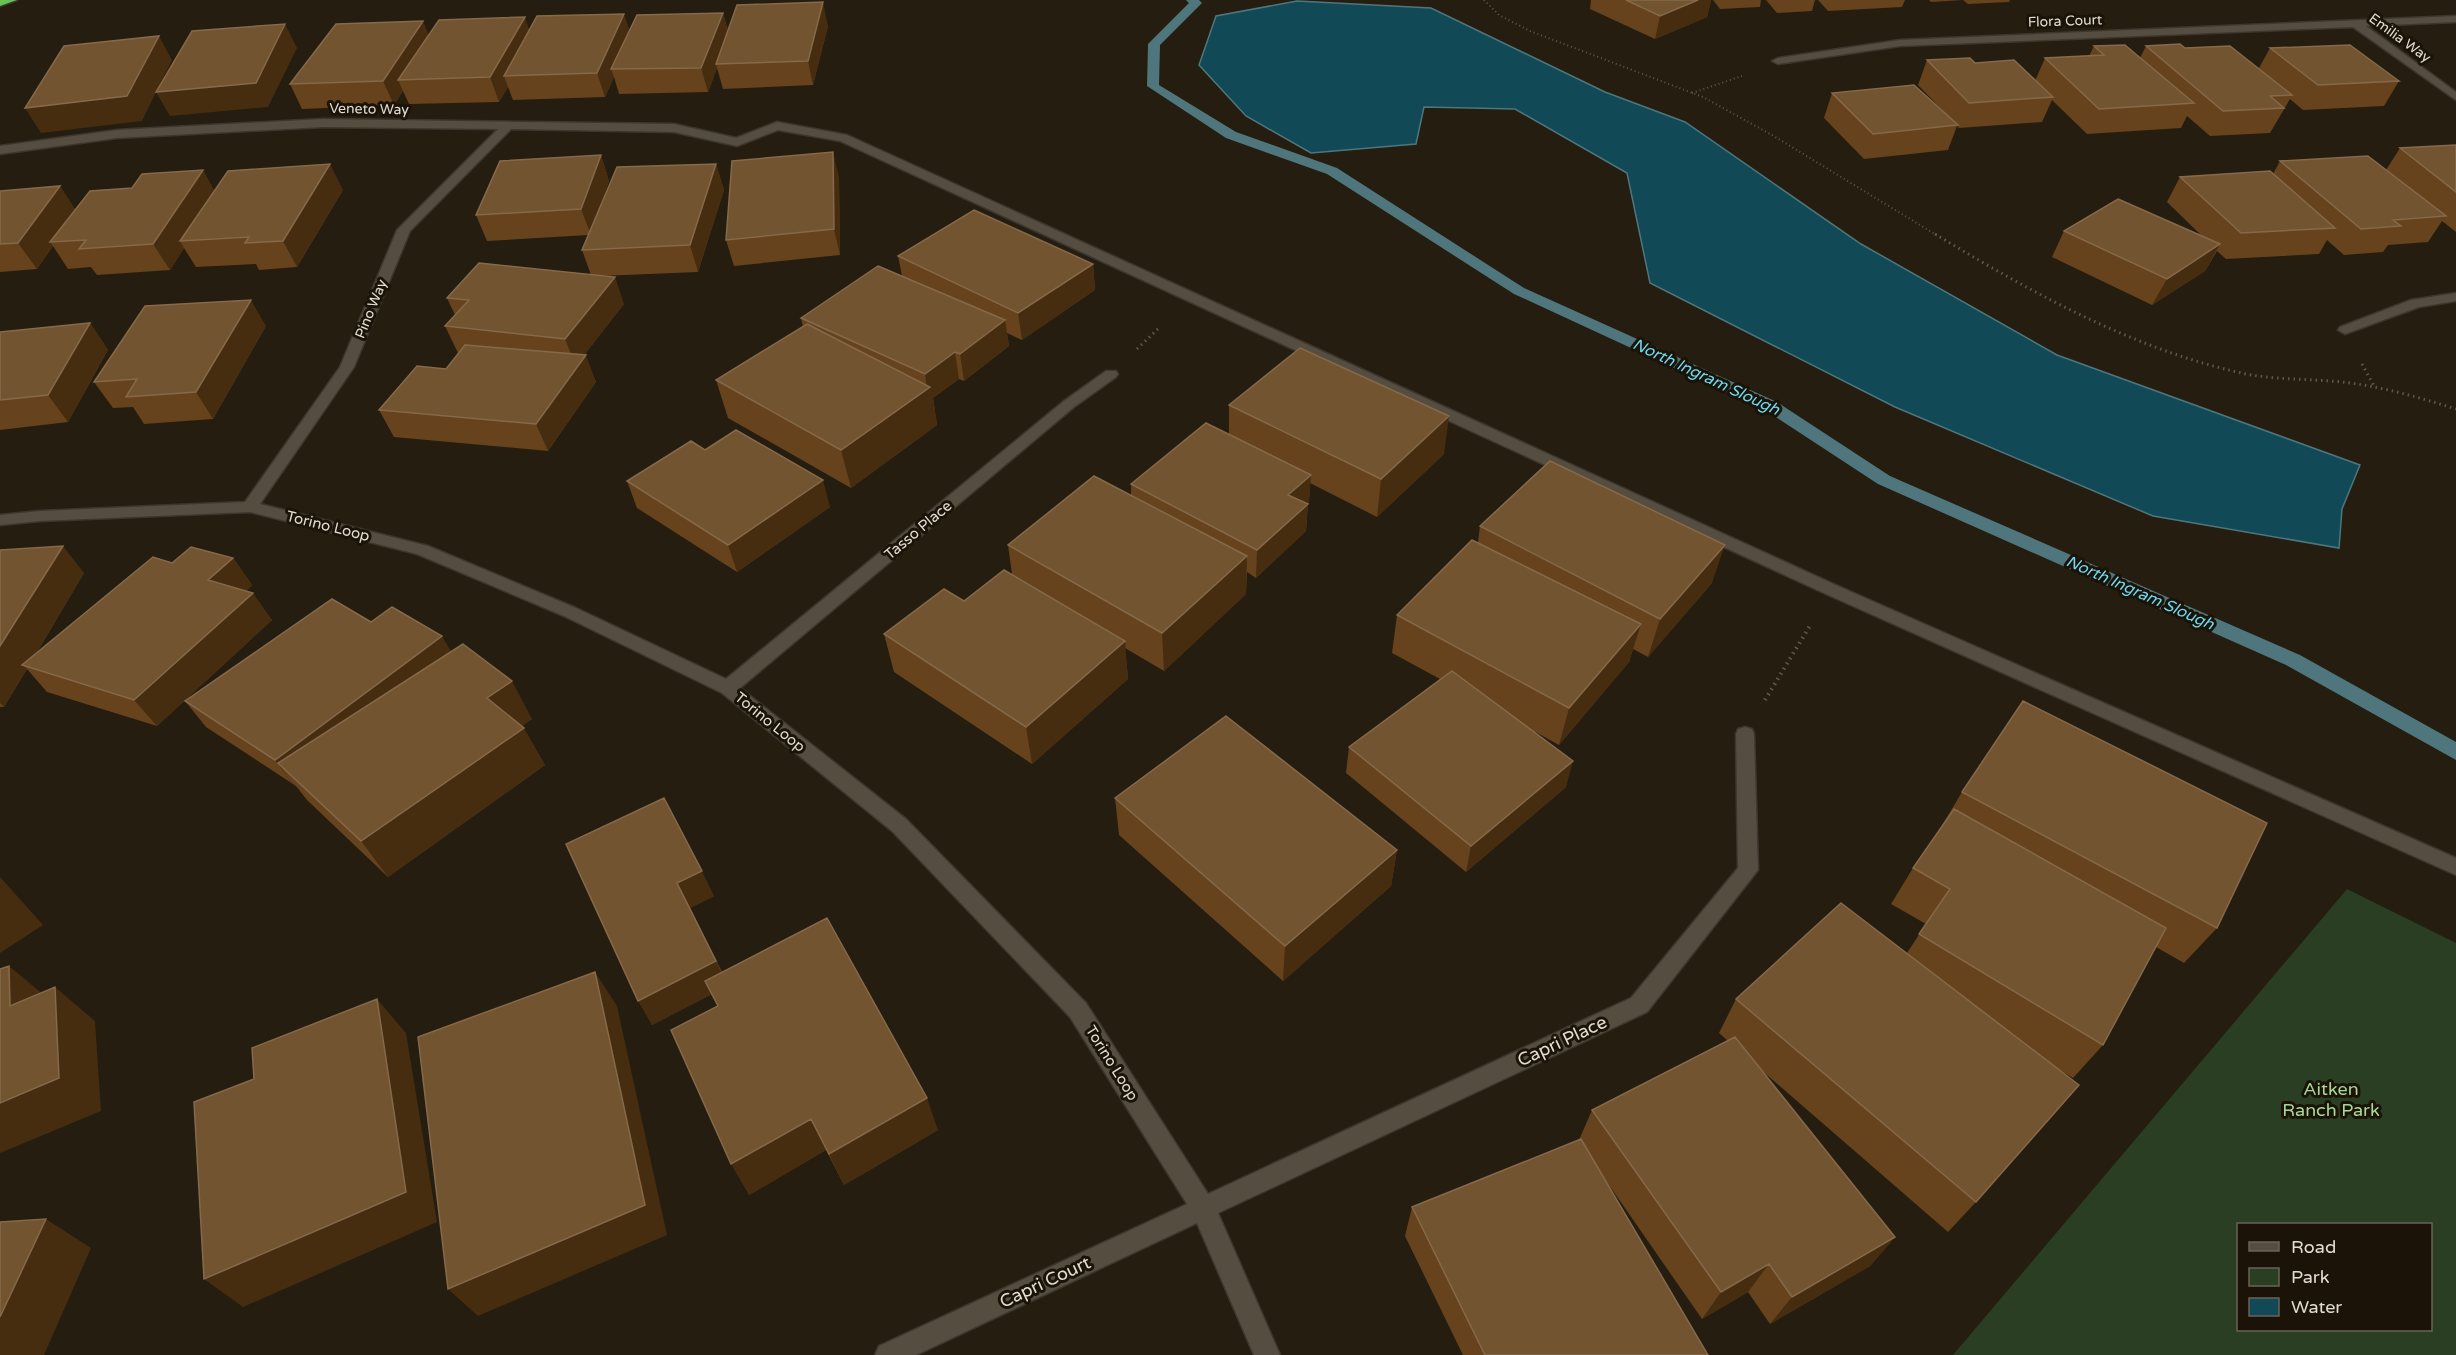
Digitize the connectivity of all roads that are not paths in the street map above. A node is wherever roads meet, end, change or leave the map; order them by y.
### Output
1 (12, 0) edge
2 (0, 3) edge
3 (2456, 19) edge
4 (2356, 24) junction
5 (1778, 61) road end
6 (2456, 97) edge
7 (507, 126) junction
8 (0, 150) edge
9 (2456, 297) edge
10 (2345, 330) dead end
11 (1111, 374) road end
12 (250, 507) junction
13 (0, 520) edge
14 (728, 688) junction
15 (1744, 734) road end
16 (2456, 867) edge
17 (1203, 1208) junction
18 (888, 1355) edge
19 (1267, 1355) edge

1 - 2 highway
3 - 4 street, Flora Court
4 - 5 street, Flora Court
4 - 6 street, Emilia Way
7 - 8 street, Veneto Way
7 - 12 street, Pino Way
7 - 16 street, Veneto Way
9 - 10 street
11 - 14 street, Tasso Place
12 - 13 street, Torino Loop
12 - 14 street, Torino Loop
14 - 17 street, Torino Loop
15 - 17 street, Capri Place
17 - 18 street, Capri Court
17 - 19 street, Torino Loop

